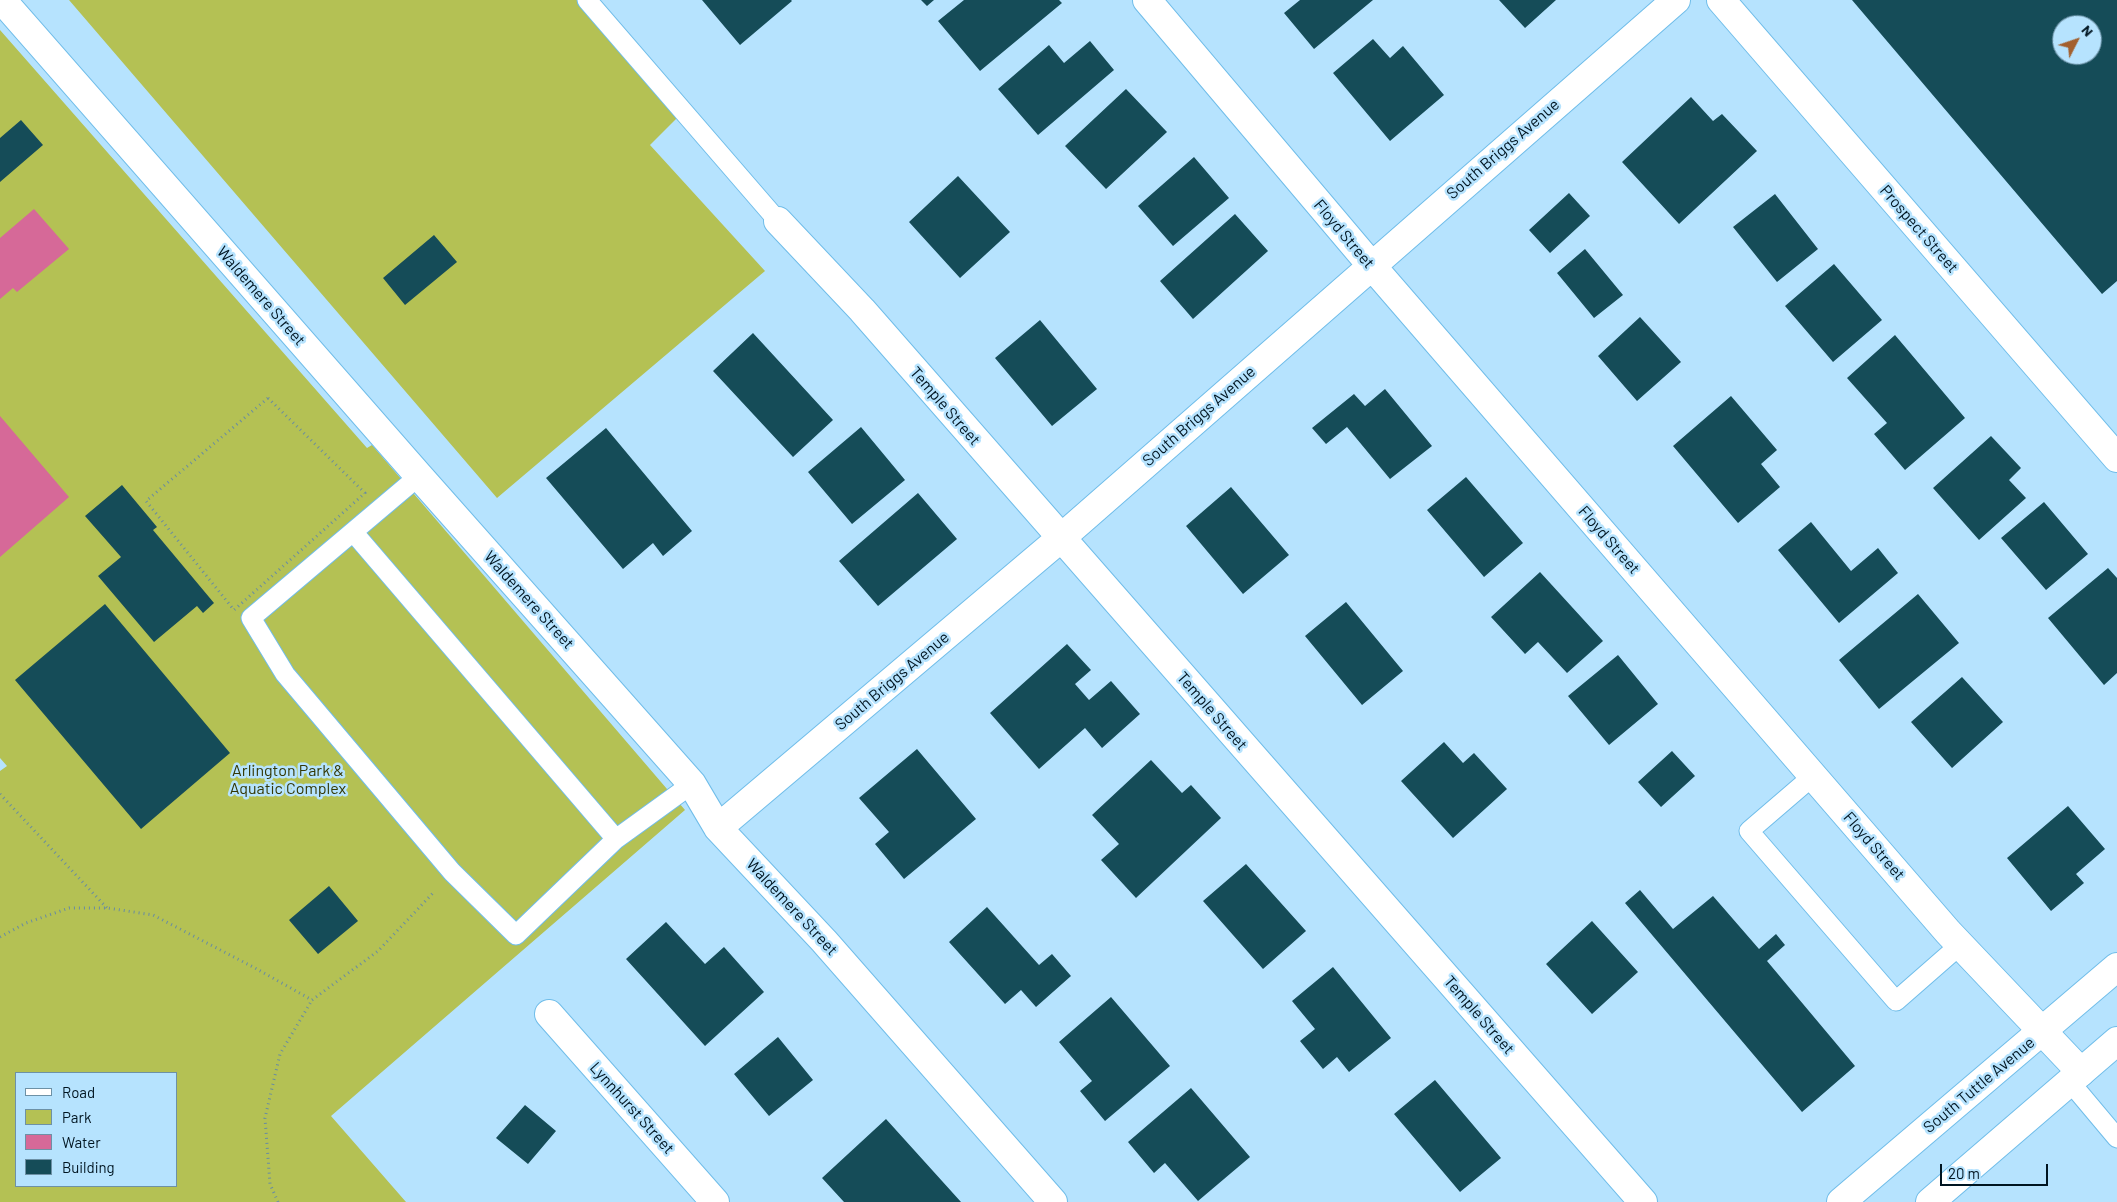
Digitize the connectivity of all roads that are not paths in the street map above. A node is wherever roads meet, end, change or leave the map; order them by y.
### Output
1 (2, 0) edge
2 (587, 0) edge
3 (1147, 0) edge
4 (1676, 0) edge
5 (1721, 0) edge
6 (778, 221) joint
7 (1371, 265) junction
8 (2117, 458) edge
9 (419, 476) junction
10 (354, 533) junction
11 (1061, 538) junction
12 (1813, 776) junction
13 (692, 784) junction
14 (718, 828) junction
15 (616, 839) junction
16 (1960, 945) junction
17 (2117, 967) edge
18 (549, 1014) dead end
19 (2042, 1031) junction
20 (2117, 1042) edge
21 (2075, 1077) junction
22 (2117, 1138) edge
23 (715, 1202) edge
24 (1053, 1202) edge
25 (1643, 1202) edge
26 (1841, 1202) edge
27 (1930, 1202) edge

1 - 9 street, Waldemere Street
2 - 6 lane
3 - 7 street, Floyd Street
4 - 7 street, South Briggs Avenue
5 - 8 street, Prospect Street
6 - 11 street, Temple Street
7 - 11 street, South Briggs Avenue
7 - 12 street, Floyd Street
9 - 10 lane
9 - 13 street, Waldemere Street
10 - 15 lane
10 - 15 lane
11 - 14 street, South Briggs Avenue
11 - 25 street, Temple Street
12 - 16 street, Floyd Street
12 - 16 lane
13 - 14 street, Waldemere Street
13 - 15 lane
14 - 24 street, Waldemere Street
16 - 19 street, Floyd Street
17 - 19 street, South Tuttle Avenue
18 - 23 street, Lynnhurst Street
19 - 21 street, Floyd Street
19 - 26 street, South Tuttle Avenue
20 - 21 street
21 - 22 lane
21 - 27 street

